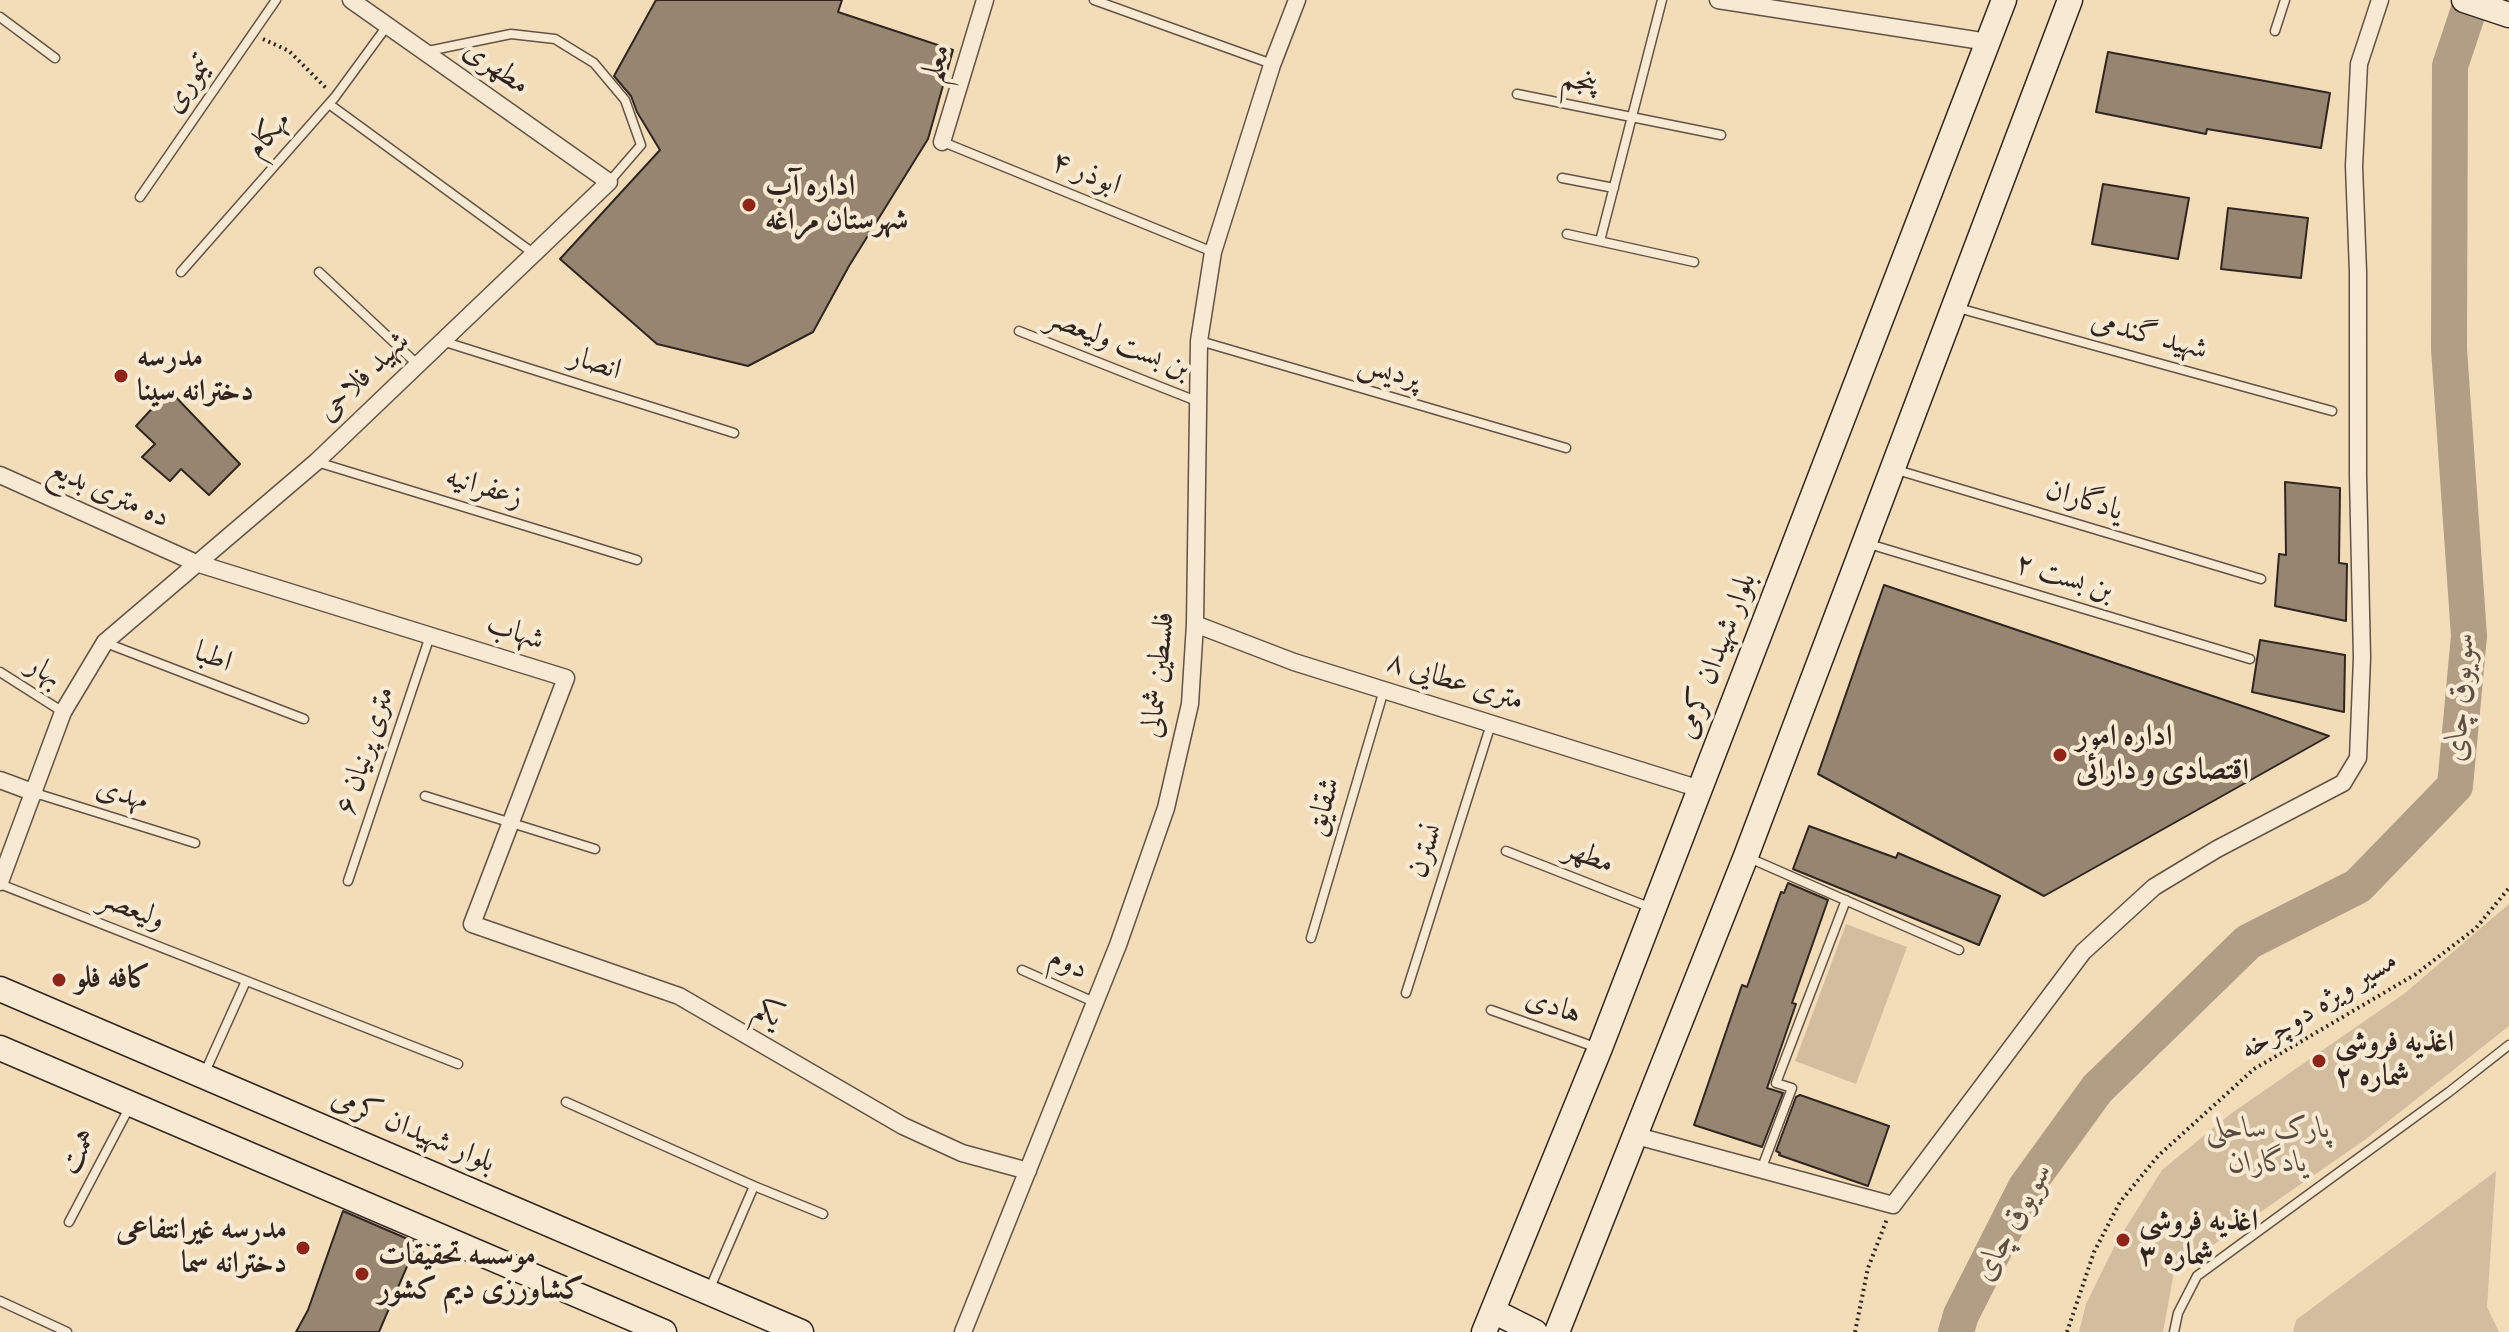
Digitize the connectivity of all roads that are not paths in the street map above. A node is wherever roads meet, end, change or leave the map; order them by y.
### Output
1 (276, 0) edge
2 (351, 0) edge
3 (985, 0) edge
4 (1094, 0) edge
5 (1297, 0) edge
6 (1662, 0) edge
7 (1718, 0) edge
8 (2004, 0) edge
9 (2285, 0) edge
10 (2380, 0) edge
11 (2464, 0) edge
12 (2065, 3) edge
13 (2509, 15) edge
14 (0, 17) edge
15 (388, 26) junction
16 (2275, 31) dead end
17 (1988, 42) junction
18 (425, 52) junction
19 (55, 58) dead end
20 (1272, 65) junction
21 (1517, 94) dead end
22 (332, 101) junction
23 (1632, 116) junction
24 (1721, 135) dead end
25 (942, 142) joint
26 (1562, 178) dead end
27 (609, 182) junction
28 (1614, 188) junction
29 (140, 197) dead end
30 (1567, 234) dead end
31 (1600, 241) junction
32 (1213, 252) junction
33 (533, 253) junction
34 (1694, 262) dead end
35 (181, 272) dead end
36 (319, 272) dead end
37 (1953, 307) junction
38 (1019, 331) dead end
39 (441, 341) junction
40 (1199, 341) junction
41 (417, 364) junction
42 (1199, 402) junction
43 (2332, 411) dead end
44 (734, 433) dead end
45 (1566, 448) dead end
46 (316, 462) junction
47 (1892, 469) junction
48 (0, 475) edge
49 (1864, 542) junction
50 (637, 560) dead end
51 (196, 563) junction
52 (2261, 579) dead end
53 (1195, 624) junction
54 (430, 635) junction
55 (105, 642) junction
56 (2250, 659) dead end
57 (0, 672) edge
58 (1384, 689) junction
59 (63, 712) junction
60 (304, 719) dead end
61 (1492, 723) junction
62 (0, 780) edge
63 (1700, 789) junction
64 (35, 793) junction
65 (425, 796) dead end
66 (510, 824) junction
67 (195, 843) dead end
68 (595, 849) dead end
69 (1506, 851) dead end
70 (1746, 856) junction
71 (348, 881) dead end
72 (0, 883) edge
73 (1846, 900) junction
74 (1654, 908) junction
75 (472, 924) joint
76 (1311, 938) dead end
77 (1959, 950) dead end
78 (1022, 970) dead end
79 (246, 981) junction
80 (0, 989) edge
81 (1406, 993) dead end
82 (1095, 1003) junction
83 (1491, 1010) dead end
84 (2509, 1045) edge
85 (0, 1048) edge
86 (1600, 1048) junction
87 (458, 1064) dead end
88 (203, 1076) junction
89 (566, 1102) dead end
90 (131, 1104) junction
91 (1633, 1135) junction
92 (1761, 1170) junction
93 (1028, 1171) junction
94 (754, 1186) junction
95 (823, 1214) dead end
96 (69, 1222) dead end
97 (708, 1292) junction
98 (0, 1301) edge
99 (1488, 1321) edge
100 (67, 1332) edge
101 (664, 1332) edge
102 (801, 1332) edge
103 (963, 1332) edge
104 (1550, 1332) edge
105 (2174, 1332) edge

1 - 29 lane, تیموری
2 - 15 street, مطهری
3 - 25 street, معلم
4 - 20 lane
5 - 20 street, فلسطین شمالی
6 - 23 lane
7 - 17 street
8 - 17 main road, بلوار شهیدان کرمی
9 - 16 lane
10 - 92 street
11 - 13 main road
12 - 37 main road
14 - 19 lane
15 - 18 street, مطهری
15 - 22 lane, مهکام
17 - 63 main road, بلوار شهیدان کرمی
18 - 27 street, مطهری
18 - 27 lane, شهید فلاحی
20 - 32 street, فلسطین شمالی
21 - 23 lane, پنجم
22 - 33 lane
22 - 35 lane, مهکام
23 - 24 lane, پنجم
23 - 28 lane
25 - 32 lane, ابوذر ۴
26 - 28 lane
27 - 33 street, شهید فلاحی
28 - 31 lane
30 - 31 lane
31 - 34 lane
32 - 40 street, فلسطین شمالی
33 - 39 street, شهید فلاحی
36 - 41 lane
37 - 43 lane, شهید گندمی
37 - 47 main road
38 - 42 lane, بن بست ولیعصر
39 - 41 street, شهید فلاحی
39 - 44 lane, انصار
40 - 42 street, فلسطین شمالی
40 - 45 lane, پردیس
41 - 46 street, شهید فلاحی
42 - 53 street, فلسطین شمالی
46 - 50 lane, زعفرانیه
46 - 51 street, شهید فلاحی
47 - 49 main road
47 - 52 lane, یادگاران
48 - 51 street, ده متری بدیع
49 - 56 lane, بن بست ۲
49 - 70 main road
51 - 54 street, شهاب
51 - 55 street, شهید فلاحی
53 - 58 street, ۸ متری عطایی
53 - 82 street, فلسطین شمالی
54 - 66 street, شهاب
54 - 71 lane, ۶ متری پرنیان
55 - 59 street, شهید فلاحی
55 - 60 lane, اطبا
57 - 59 lane, بهار
58 - 61 street, ۸ متری عطایی
58 - 76 lane, شقایق
59 - 64 street, شهید فلاحی
61 - 63 street, ۸ متری عطایی
61 - 81 lane, نسترن
62 - 64 street
63 - 74 main road, بلوار شهیدان کرمی
64 - 67 lane, مهدی
64 - 72 street, شهید فلاحی
65 - 66 lane
66 - 68 lane
66 - 75 street, شهاب
69 - 74 lane, مطهر
70 - 73 lane
70 - 91 main road
72 - 79 lane, ولیعصر
73 - 77 lane
73 - 92 lane
74 - 86 main road, بلوار شهیدان کرمی
75 - 93 street, یکم
78 - 82 lane, دوم
79 - 87 lane, ولیعصر
79 - 88 lane
80 - 88 main road, بلوار شهیدان کرمی
82 - 93 street, فلسطین شمالی
83 - 86 lane, هادی
84 - 105 lane
85 - 90 main road
86 - 99 main road, بلوار شهیدان کرمی
88 - 97 main road, بلوار شهیدان کرمی
89 - 94 lane
90 - 96 lane, همت
90 - 101 main road
91 - 92 street
91 - 104 main road
93 - 103 street, فلسطین شمالی
94 - 95 lane
94 - 97 lane
97 - 102 main road, بلوار شهیدان کرمی
98 - 100 lane
99 - 104 main road

